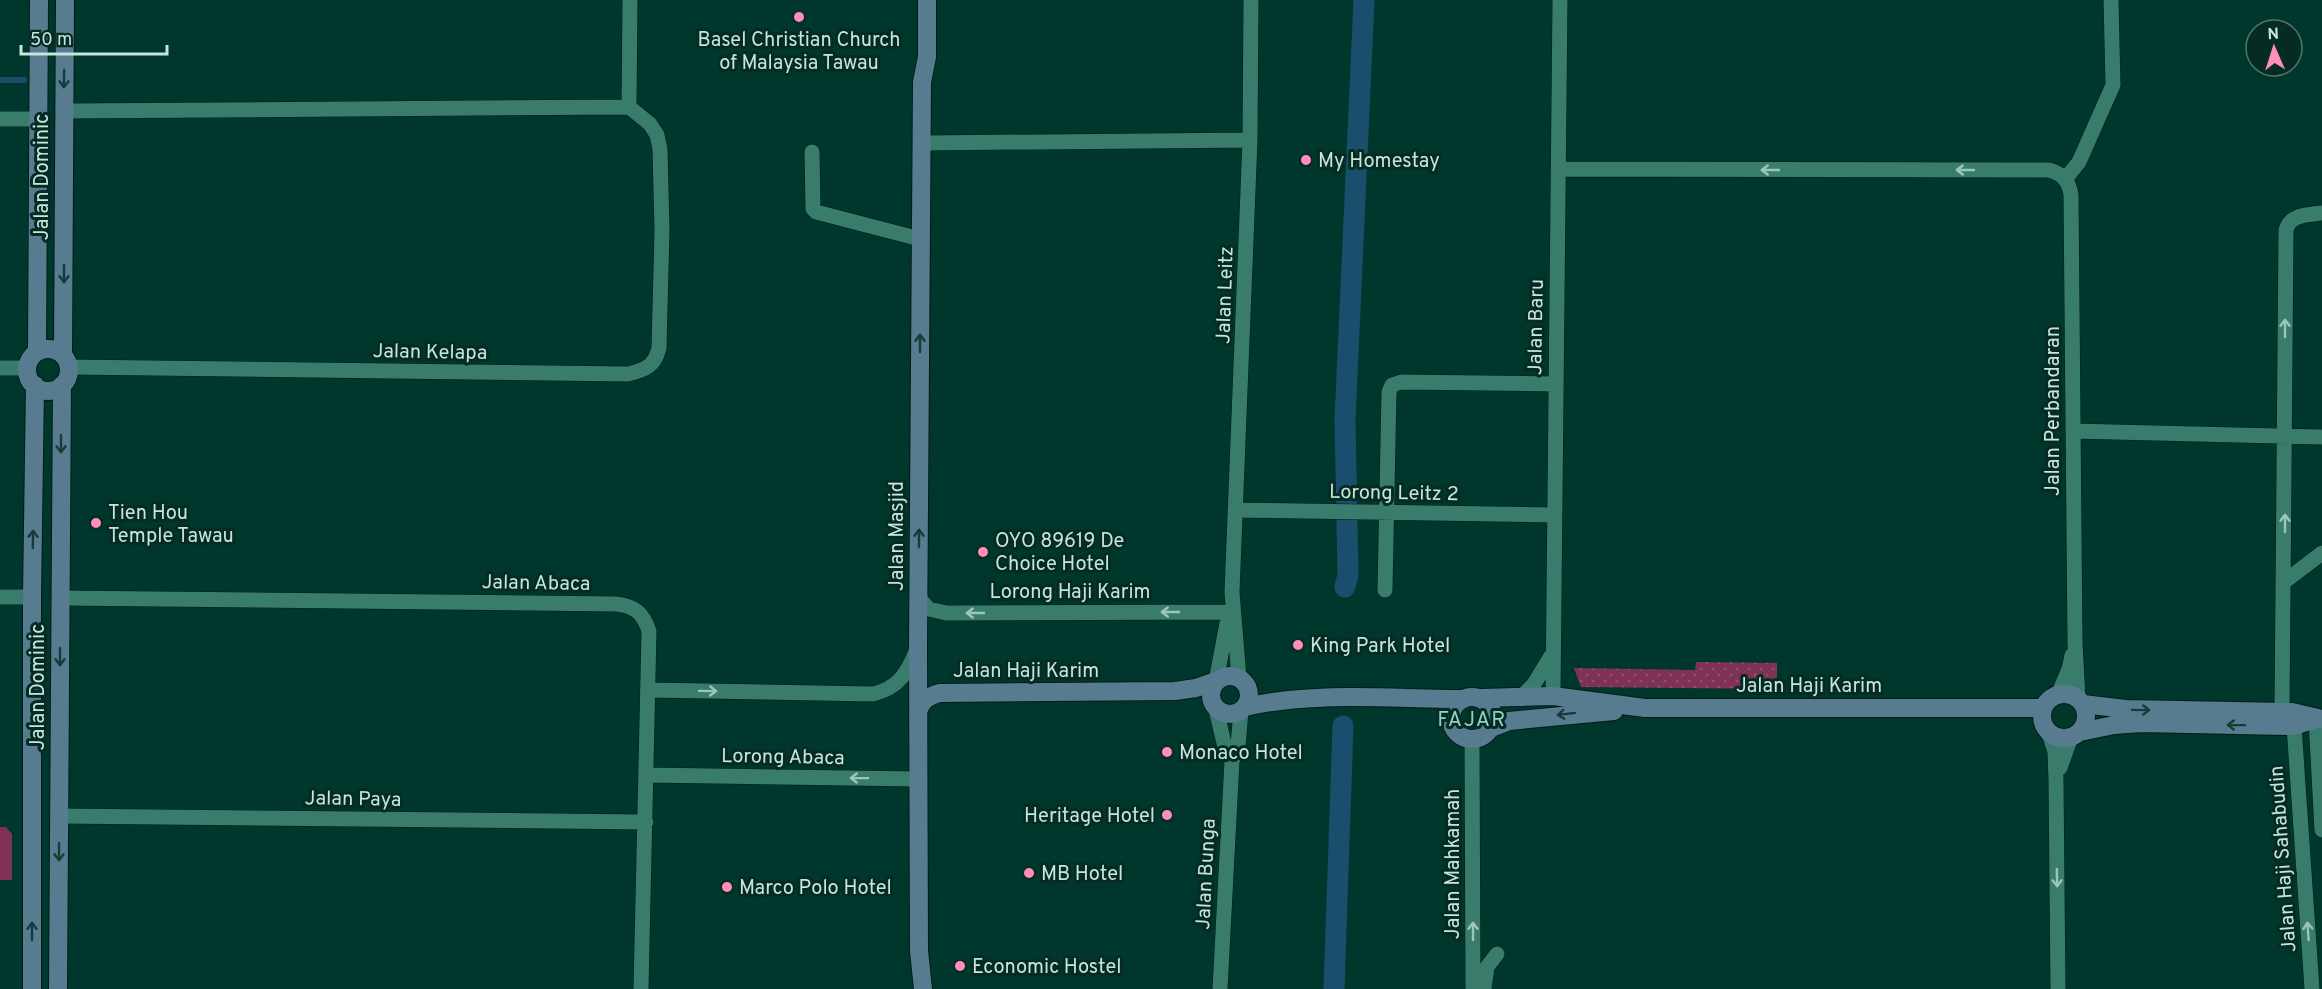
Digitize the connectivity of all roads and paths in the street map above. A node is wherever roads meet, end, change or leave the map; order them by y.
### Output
1 (39, 0) edge
2 (65, 0) edge
3 (630, 0) edge
4 (916, 0) edge
5 (927, 0) edge
6 (1251, 0) edge
7 (1560, 0) edge
8 (2111, 0) edge
9 (922, 82) junction
10 (628, 107) junction
11 (64, 111) junction
12 (38, 118) junction
13 (0, 119) edge
14 (1250, 140) junction
15 (921, 143) junction
16 (812, 152) dead end
17 (1558, 169) junction
18 (2066, 178) junction
19 (2322, 213) edge
20 (920, 239) junction
21 (32, 360) junction
22 (66, 361) junction
23 (0, 368) edge
24 (1555, 384) junction
25 (62, 385) junction
26 (35, 386) junction
27 (2073, 431) junction
28 (2285, 436) junction
29 (2322, 437) edge
30 (1235, 510) junction
31 (1387, 513) junction
32 (1553, 515) junction
33 (2322, 554) edge
34 (2284, 582) junction
35 (1385, 590) dead end
36 (1232, 592) junction
37 (0, 597) edge
38 (32, 597) junction
39 (918, 597) junction
40 (60, 598) junction
41 (1229, 612) junction
42 (2074, 643) junction
43 (918, 646) junction
44 (1552, 654) junction
45 (1216, 681) junction
46 (1242, 681) junction
47 (649, 690) junction
48 (1147, 692) junction
49 (2058, 695) junction
50 (1522, 696) junction
51 (1553, 696) junction
52 (1310, 698) junction
53 (1481, 698) junction
54 (1408, 699) junction
55 (1462, 699) junction
56 (2080, 701) junction
57 (1214, 706) junction
58 (1646, 708) junction
59 (1243, 709) junction
60 (2282, 712) junction
61 (918, 716) junction
62 (2319, 719) edge
63 (1523, 720) junction
64 (2045, 721) junction
65 (2294, 726) junction
66 (1491, 728) junction
67 (1454, 730) junction
68 (2076, 735) junction
69 (1472, 739) junction
70 (2318, 751) junction
71 (2296, 752) junction
72 (1232, 761) junction
73 (647, 775) junction
74 (918, 779) junction
75 (2056, 780) junction
76 (59, 816) junction
77 (646, 822) junction
78 (2322, 830) edge
79 (1497, 954) dead end
80 (643, 986) edge
81 (920, 988) edge
82 (32, 989) edge
83 (58, 989) edge
84 (1220, 989) edge
85 (1473, 989) edge
86 (1484, 989) edge
87 (2058, 989) edge
88 (2312, 989) edge

1 - 12 street, Jalan Dominic
2 -> 11 street, Jalan Dominic
3 - 10 street
4 - 9 street, Jalan Masjid
5 - 9 street, Jalan Masjid
6 - 14 street, Jalan Leitz
7 - 17 street, Jalan Baru
8 - 18 street
9 - 15 street, Jalan Masjid
10 - 11 street
10 - 22 street, Jalan Kelapa
11 -> 22 street, Jalan Dominic
12 - 13 street
12 - 21 street, Jalan Dominic
14 - 15 street
14 - 30 street, Jalan Leitz
15 - 20 street, Jalan Masjid
16 - 20 street
18 -> 17 street
17 - 24 street, Jalan Baru
18 - 27 street, Jalan Perbandaran
28 -> 19 street
39 -> 20 street, Jalan Masjid
21 - 22 street
21 - 23 street
21 - 26 street
22 - 25 street
24 - 31 street
24 - 32 street, Jalan Baru
25 - 26 street
25 -> 40 street, Jalan Dominic
38 -> 26 street, Jalan Dominic
27 - 28 street
27 - 42 street, Jalan Perbandaran
28 - 29 street
34 -> 28 street
30 - 31 street, Lorong Leitz 2
30 - 36 street, Jalan Leitz
31 - 32 street, Lorong Leitz 2
31 - 35 street
32 - 44 street, Jalan Baru
33 - 34 street
34 - 60 street
36 - 41 street
36 - 46 street
37 - 38 street
38 - 40 street
82 -> 38 street, Jalan Dominic
41 -> 39 street, Lorong Haji Karim
39 - 43 street, Jalan Masjid
40 - 47 street, Jalan Abaca
40 -> 76 street, Jalan Dominic
41 - 45 street
42 - 49 street, Jalan Perbandaran
42 - 56 street, Jalan Perbandaran
47 -> 43 street
43 - 61 street, Jalan Masjid
44 - 50 street
44 - 51 street, Jalan Baru
45 - 46 street
45 - 48 street
45 - 57 street
46 - 52 street
46 - 59 street
47 - 73 street, Jalan Abaca
48 - 57 street
48 - 61 street, Jalan Haji Karim
49 - 56 street
49 - 64 street
50 - 51 street
50 - 53 street
51 - 58 street
51 - 63 street
52 - 54 street
52 - 59 street
53 - 55 street
53 - 66 street
54 - 55 street
54 - 67 street
55 - 67 street
56 -> 60 street
56 - 68 street
57 - 59 street
57 - 72 street, Jalan Bunga
58 -> 63 street
58 - 64 street, Jalan Haji Karim
59 - 72 street, Jalan Bunga
60 - 62 street
61 - 74 street, Jalan Masjid
62 - 65 street
62 - 70 street
63 - 66 street
64 - 68 street
64 - 75 street
65 -> 68 street
65 - 71 street, Jalan Haji Sahabudin
66 - 69 street
67 - 69 street
68 - 75 street
85 -> 69 street, Jalan Mahkamah
70 - 71 street
70 - 78 street
88 -> 71 street, Jalan Haji Sahabudin
72 - 84 street, Jalan Bunga
74 -> 73 street, Lorong Abaca
73 - 77 street, Jalan Abaca
74 - 81 street, Jalan Masjid
75 -> 87 street
76 - 77 street, Jalan Paya
76 -> 83 street, Jalan Dominic
77 - 80 street, Jalan Abaca
79 - 86 street

